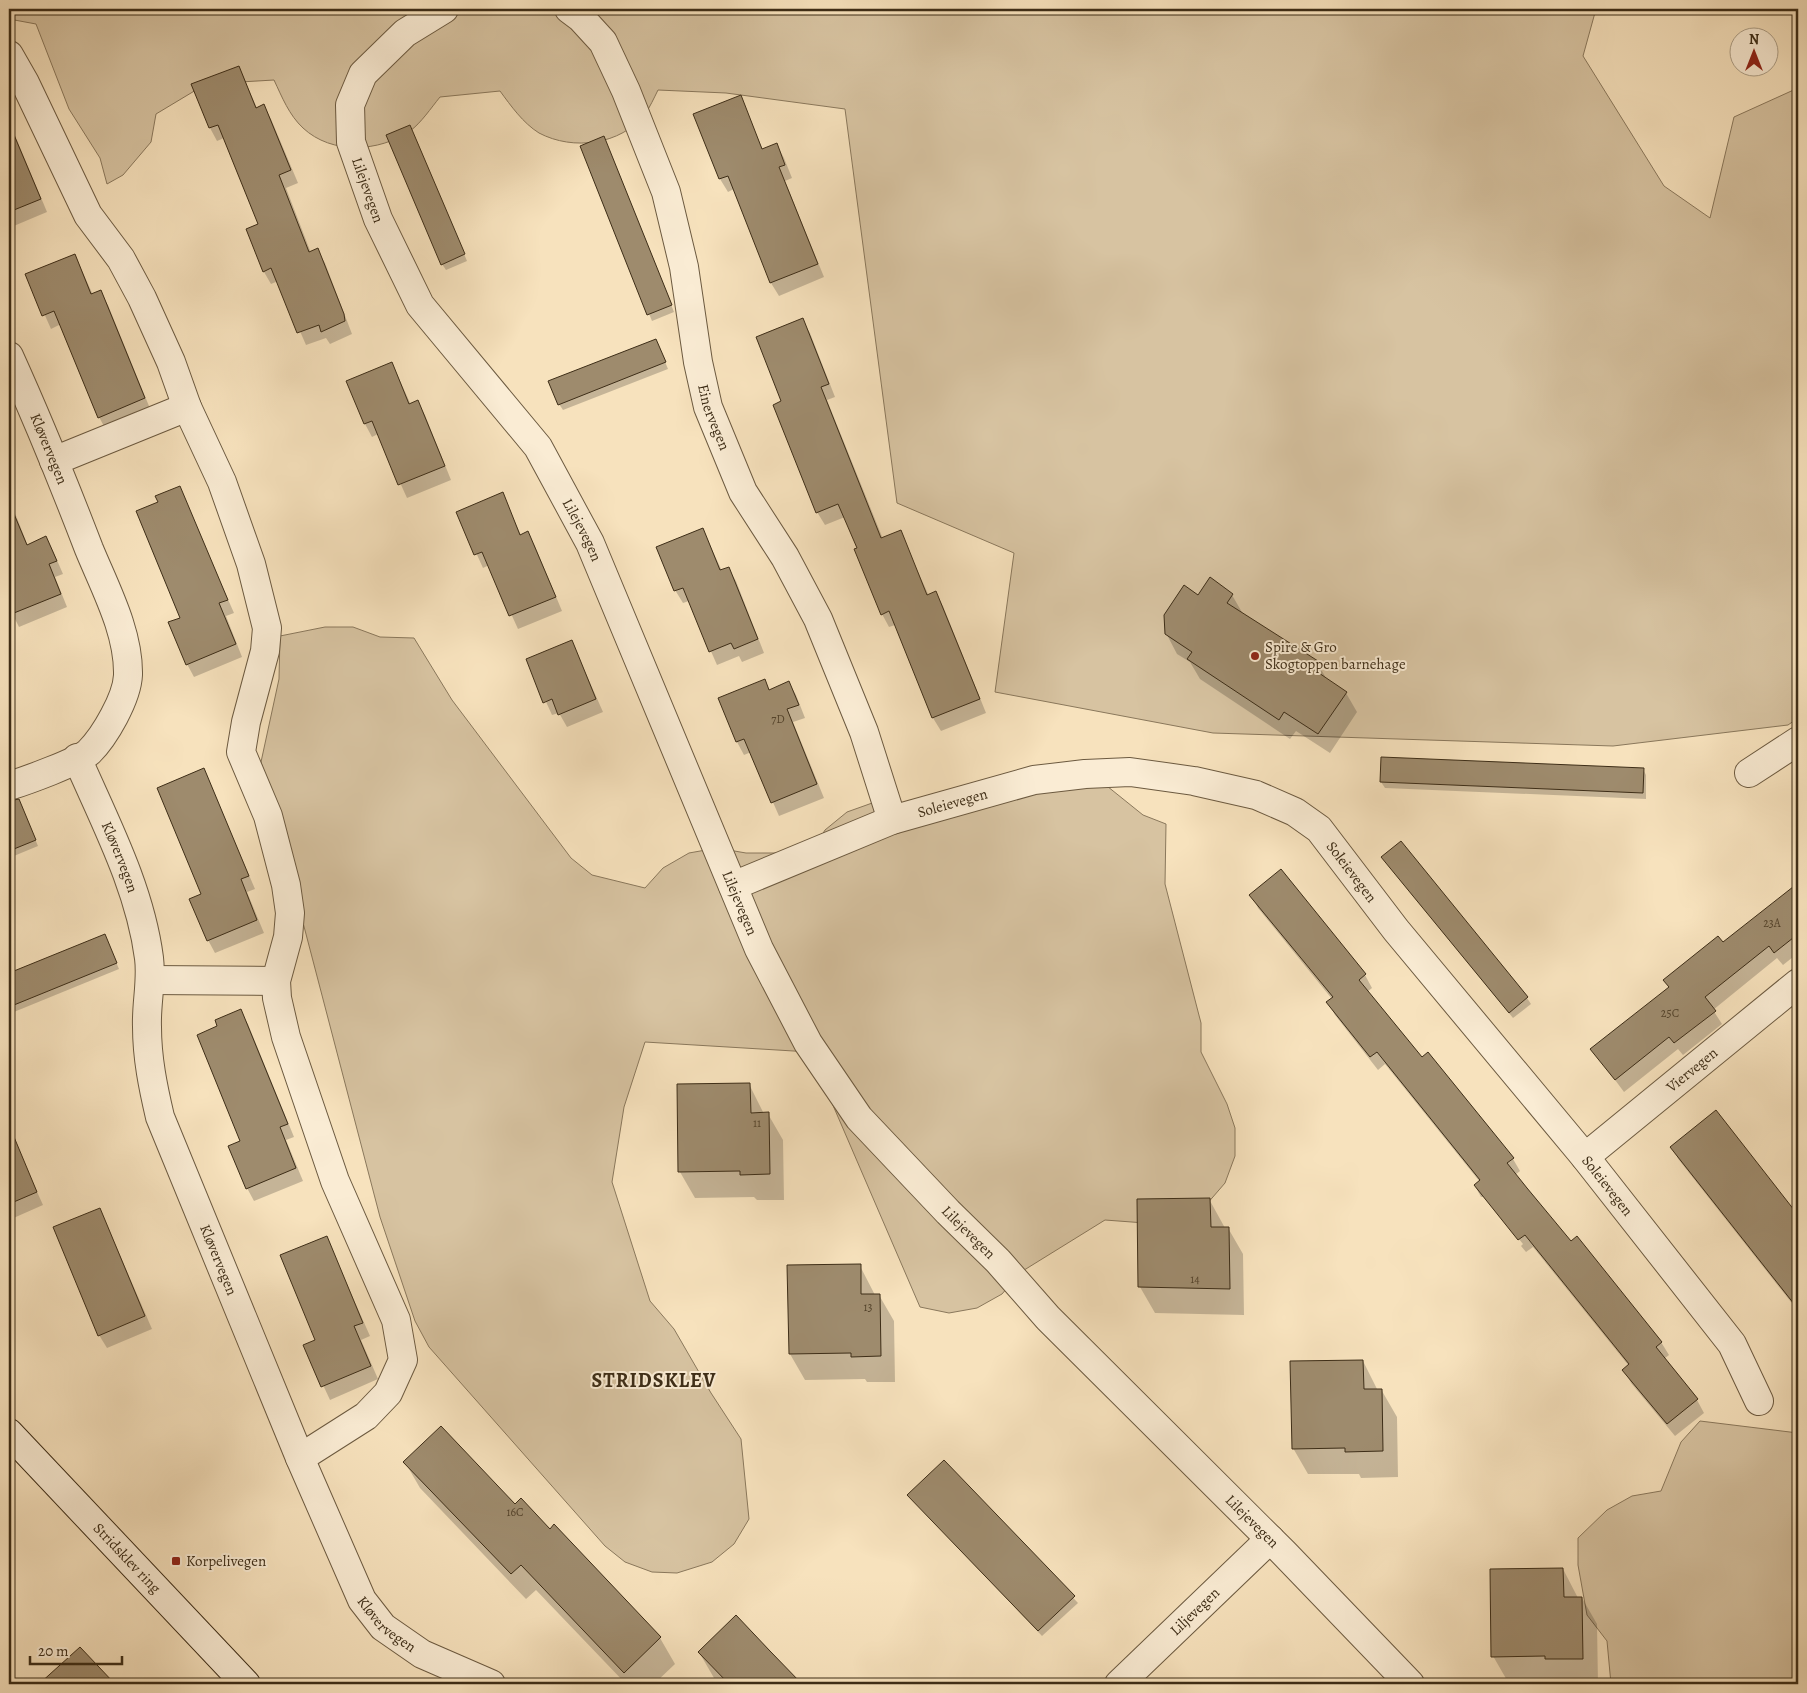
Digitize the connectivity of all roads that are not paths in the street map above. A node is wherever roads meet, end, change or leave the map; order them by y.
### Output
1 (444, 9) edge
2 (569, 9) edge
3 (9, 55) edge
4 (9, 356) edge
5 (187, 407) junction
6 (54, 461) junction
7 (1798, 740) edge
8 (77, 758) junction
9 (1749, 773) dead end
10 (11, 781) edge
11 (892, 820) junction
12 (733, 886) junction
13 (150, 980) junction
14 (276, 981) junction
15 (1798, 983) edge
16 (1585, 1157) junction
17 (1759, 1401) dead end
18 (9, 1434) edge
19 (300, 1458) junction
20 (1270, 1539) junction
21 (246, 1684) edge
22 (491, 1684) edge
23 (1120, 1684) edge
24 (1410, 1684) edge

1 - 12 street, Lilejevegen
2 - 11 street, Einervegen
3 - 5 street
4 - 6 street, Kløvervegen
5 - 6 street
5 - 14 street
6 - 8 street, Kløvervegen
7 - 9 street
8 - 10 street, Kløvervegen
8 - 13 street, Kløvervegen
11 - 12 street, Soleievegen
11 - 16 street, Soleievegen
12 - 20 street, Lilejevegen
13 - 14 street
13 - 19 street, Kløvervegen
14 - 19 street
15 - 16 street, Viervegen
16 - 17 street, Soleievegen
18 - 21 street, Stridsklev ring
19 - 22 street, Kløvervegen
20 - 23 street, Liljevegen
20 - 24 street, Lilejevegen

